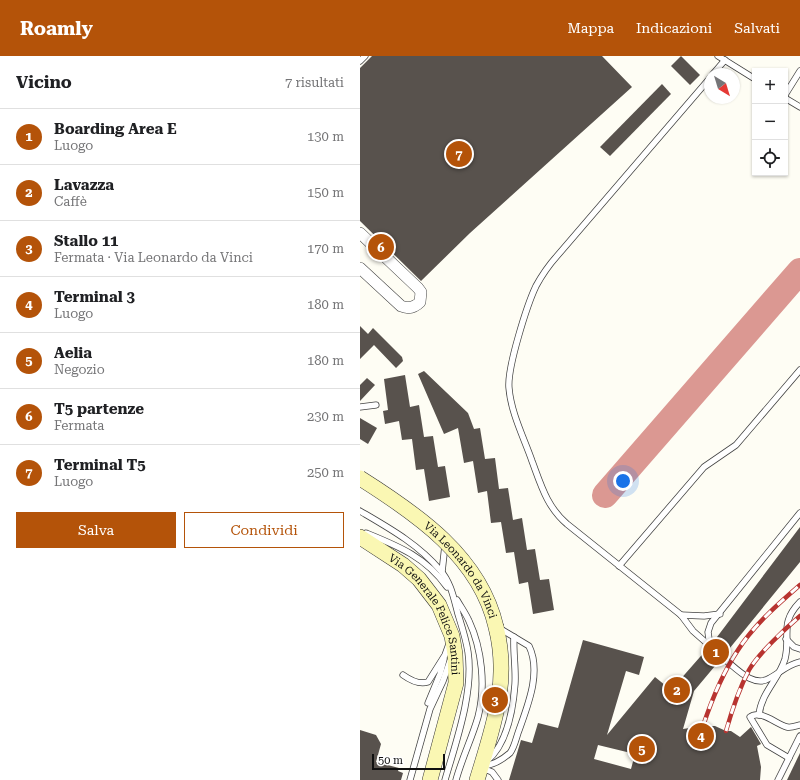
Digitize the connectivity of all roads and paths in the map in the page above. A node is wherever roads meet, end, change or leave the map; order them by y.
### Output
1 (365, 56) edge
2 (718, 56) edge
3 (725, 60) junction
4 (360, 61) edge
5 (718, 68) edge
6 (800, 71) edge
7 (752, 77) edge
8 (704, 85) edge
9 (788, 91) edge
10 (788, 98) edge
11 (800, 107) edge
12 (360, 233) edge
13 (360, 268) edge
14 (800, 370) edge
15 (376, 405) dead end
16 (360, 407) edge
17 (360, 481) edge
18 (360, 511) edge
19 (800, 513) edge
20 (360, 531) edge
21 (360, 537) edge
22 (619, 566) junction
23 (442, 572) junction
24 (453, 594) junction
25 (800, 602) edge
26 (720, 614) junction
27 (681, 615) junction
28 (496, 627) junction
29 (514, 637) junction
30 (786, 639) junction
31 (450, 645) junction
32 (800, 650) edge
33 (722, 657) dead end
34 (800, 662) edge
35 (780, 670) junction
36 (403, 675) dead end
37 (428, 703) dead end
38 (759, 715) junction
39 (800, 725) edge
40 (800, 736) edge
41 (789, 758) junction
42 (480, 771) edge
43 (410, 780) edge
44 (430, 780) edge
45 (445, 780) edge
46 (456, 780) edge
47 (498, 780) edge
48 (778, 780) edge

1 - 4 lane
2 - 3 lane
3 - 5 lane
3 - 7 lane
6 - 9 lane
8 - 22 lane
10 - 11 lane
12 - 13 street
14 - 22 lane
15 - 16 lane
17 - 23 lane
17 - 28 main road, Via Leonardo da Vinci, bridge
18 - 23 lane
19 - 26 lane
20 - 24 lane
21 - 31 main road, Via Generale Felice Santini
22 - 27 lane
23 - 24 lane
24 - 45 lane
24 - 46 lane
25 - 30 lane
26 - 27 lane
26 - 27 lane
28 - 29 lane
28 - 42 main road, Via Leonardo da Vinci
29 - 42 lane
29 - 42 lane
30 - 32 lane
30 - 35 lane
31 - 36 lane
31 - 37 lane
31 - 43 lane
31 - 44 main road, Via Generale Felice Santini
33 - 35 lane
34 - 35 lane
35 - 38 lane
38 - 39 lane
38 - 41 lane
40 - 41 lane
41 - 48 lane
42 - 47 lane

